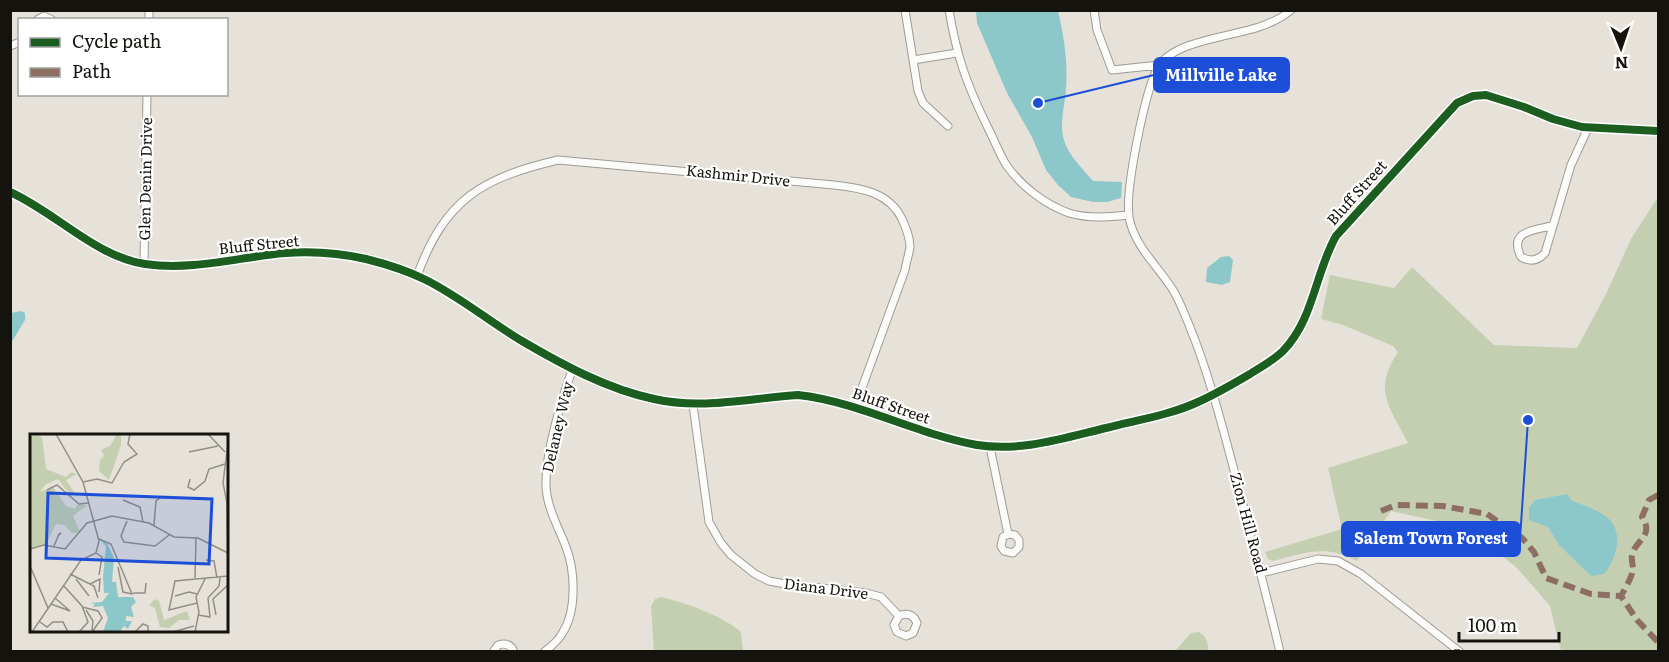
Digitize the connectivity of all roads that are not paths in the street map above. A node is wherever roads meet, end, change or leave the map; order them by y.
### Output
1 (905, 10) edge
2 (949, 10) edge
3 (1095, 10) edge
4 (1291, 10) edge
5 (957, 53) junction
6 (914, 60) junction
7 (1159, 65) junction
8 (147, 96) edge
9 (948, 126) dead end
10 (1588, 128) junction
11 (1659, 131) edge
12 (10, 192) edge
13 (1129, 215) junction
14 (1552, 226) junction
15 (144, 264) junction
16 (417, 276) junction
17 (572, 370) junction
18 (1212, 395) junction
19 (693, 405) junction
20 (855, 407) junction
21 (990, 447) junction
22 (1008, 534) dead end
23 (1261, 573) junction
24 (899, 616) dead end
25 (494, 651) edge
26 (514, 651) edge
27 (544, 651) edge
28 (1280, 651) edge
29 (1460, 651) edge

1 - 6 street
2 - 5 street
3 - 7 street
4 - 7 street
5 - 6 street
5 - 13 street
6 - 9 street
7 - 13 street
8 - 15 street, Glen Denin Drive
10 - 11 street, Bluff Street
10 - 14 street
10 - 18 street, Bluff Street
12 - 15 street, Bluff Street
13 - 18 street, Zion Hill Road
14 - 14 street
15 - 16 street, Bluff Street
16 - 17 street, Bluff Street
16 - 20 street, Kashmir Drive
17 - 19 street, Bluff Street
17 - 27 street, Delaney Way
18 - 21 street, Bluff Street
18 - 23 street, Zion Hill Road
19 - 20 street, Bluff Street
19 - 24 street, Diana Drive
20 - 21 street, Bluff Street
21 - 22 street
23 - 28 street, Zion Hill Road
23 - 29 street
25 - 26 street

